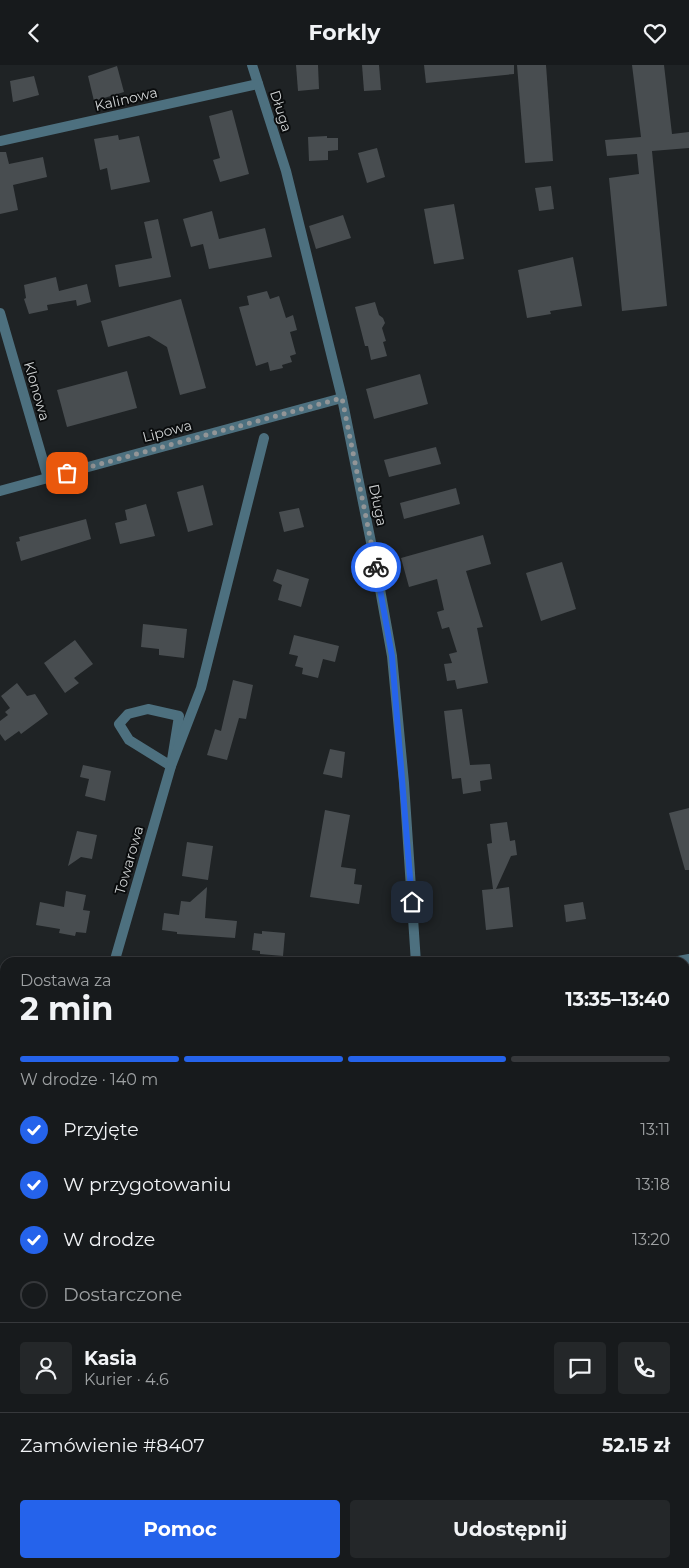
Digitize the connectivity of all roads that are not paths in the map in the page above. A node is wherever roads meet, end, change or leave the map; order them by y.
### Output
1 (252, 65) edge
2 (258, 84) junction
3 (0, 141) edge
4 (0, 313) edge
5 (342, 398) junction
6 (264, 438) dead end
7 (48, 478) junction
8 (0, 491) edge
9 (171, 766) junction
10 (116, 957) edge
11 (416, 957) edge

1 - 2 street, Długa
2 - 3 street, Kalinowa
2 - 5 street, Długa
4 - 7 street, Klonowa
5 - 7 street, Lipowa
5 - 11 street, Długa
6 - 9 street, Towarowa
7 - 8 street, Lipowa
9 - 9 street, Towarowa
9 - 10 street, Towarowa

